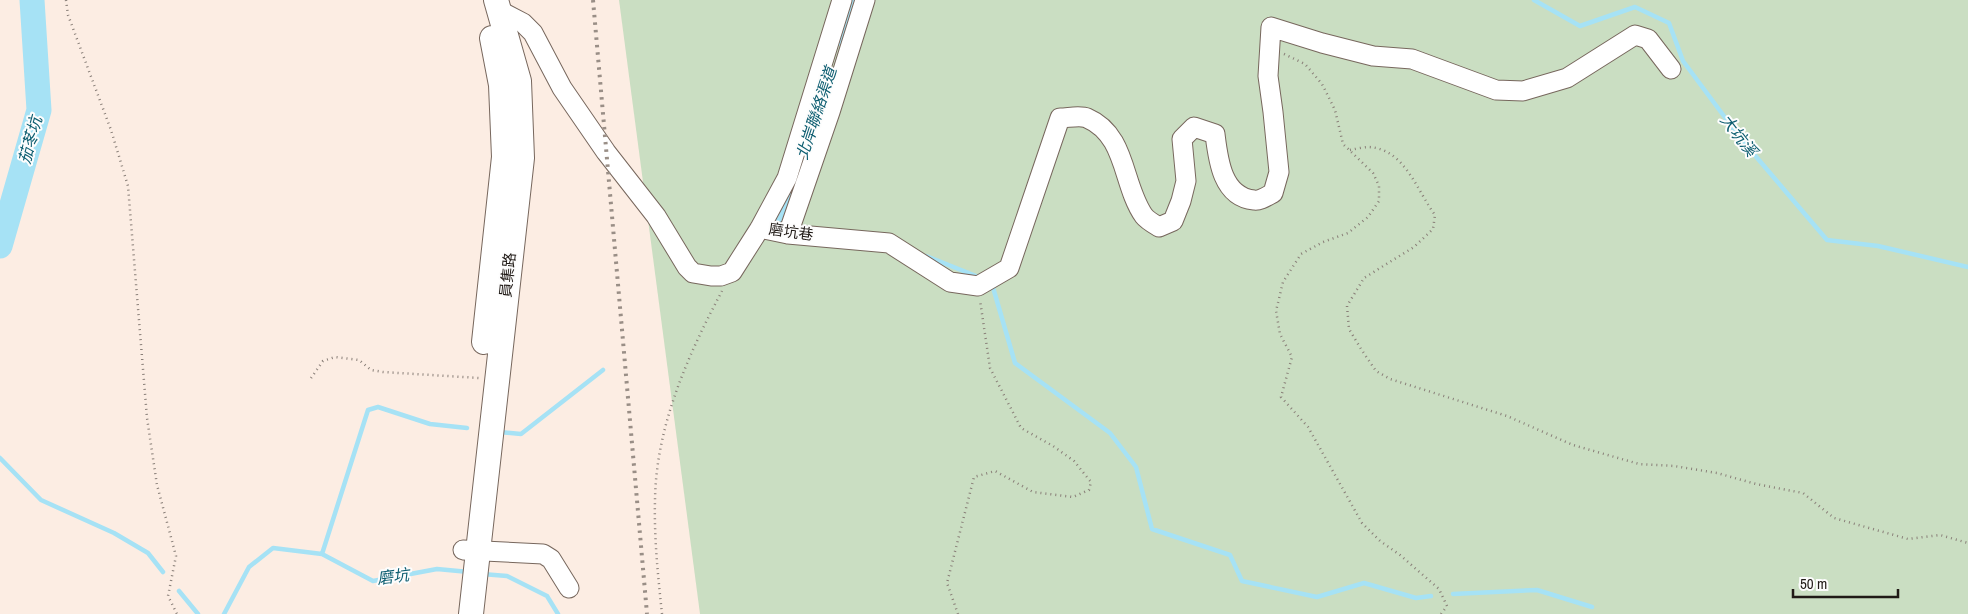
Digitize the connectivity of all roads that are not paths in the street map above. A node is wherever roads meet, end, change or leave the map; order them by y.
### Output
1 (842, 0) edge
2 (865, 0) edge
3 (492, 4) edge
4 (1671, 69) dead end
5 (760, 228) junction
6 (788, 234) junction
7 (470, 550) junction
8 (569, 588) dead end
9 (464, 603) edge

1 - 5 lane
2 - 6 lane
3 - 5 lane, 磨坑巷
3 - 7 main road, 員集路
3 - 7 main road, 員集路
4 - 6 lane, 磨坑巷
5 - 6 lane, 磨坑巷
7 - 8 lane
7 - 9 main road

